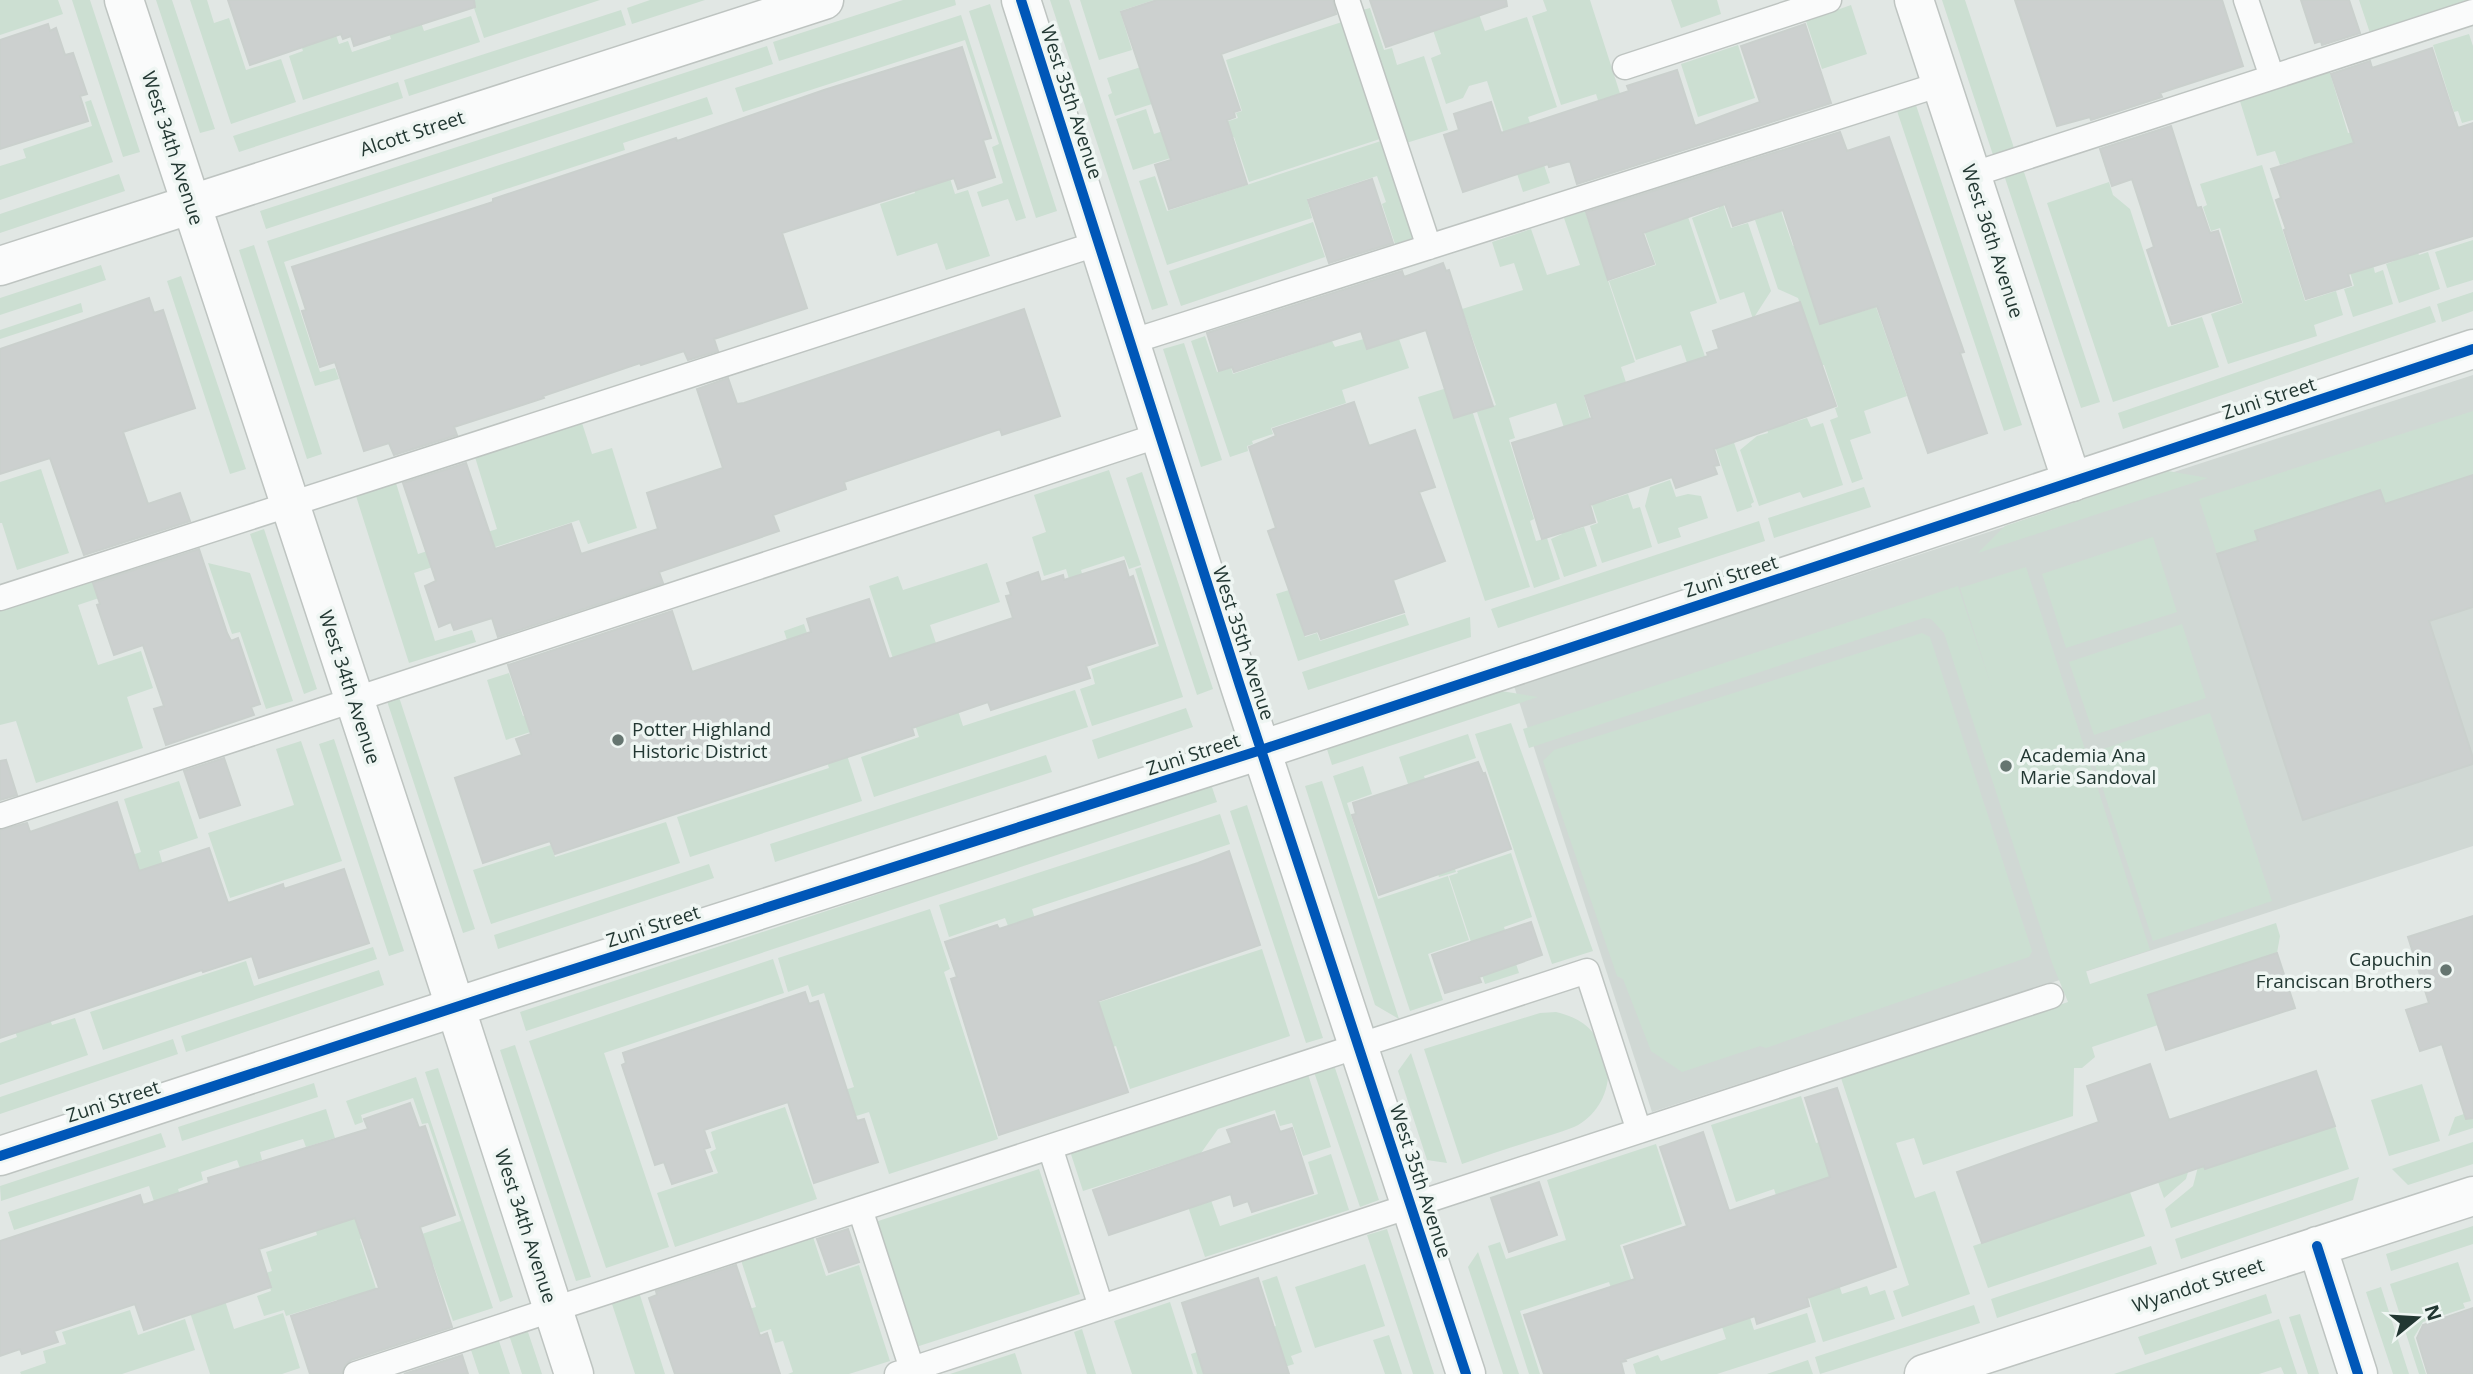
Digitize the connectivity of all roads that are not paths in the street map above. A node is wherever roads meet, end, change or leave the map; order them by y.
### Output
1 (124, 0) edge
2 (824, 0) edge
3 (1021, 0) edge
4 (1347, 0) edge
5 (1829, 0) edge
6 (1914, 0) edge
7 (2246, 0) edge
8 (2473, 12) edge
9 (1625, 67) dead end
10 (2272, 77) junction
11 (1941, 84) junction
12 (1971, 175) junction
13 (192, 204) junction
14 (1099, 243) junction
15 (1429, 247) junction
16 (0, 266) edge
17 (1130, 342) junction
18 (2473, 349) edge
19 (1160, 435) junction
20 (2072, 482) junction
21 (290, 504) junction
22 (0, 598) edge
23 (354, 699) junction
24 (1261, 750) junction
25 (0, 816) edge
26 (2051, 996) dead end
27 (456, 1007) junction
28 (1358, 1046) junction
29 (1639, 1131) junction
30 (1050, 1147) junction
31 (0, 1156) edge
32 (2473, 1196) edge
33 (1410, 1206) junction
34 (860, 1209) junction
35 (2317, 1246) junction
36 (1101, 1307) junction
37 (553, 1309) junction
38 (904, 1371) edge
39 (356, 1374) edge
40 (574, 1374) edge
41 (1466, 1374) edge
42 (1924, 1374) edge
43 (2358, 1374) edge

1 - 13 street, West 34th Avenue
2 - 13 street, Alcott Street
3 - 14 street, West 35th Avenue
4 - 15 lane
5 - 9 lane
6 - 11 street, West 36th Avenue
7 - 10 lane
8 - 10 lane
10 - 12 lane
11 - 12 street, West 36th Avenue
11 - 15 lane
12 - 20 street, West 36th Avenue
13 - 16 street, Alcott Street
13 - 21 street, West 34th Avenue
14 - 17 street, West 35th Avenue
14 - 21 lane
15 - 17 lane
17 - 19 street, West 35th Avenue
18 - 20 street, Zuni Street
19 - 23 lane
19 - 24 street, West 35th Avenue
20 - 24 street, Zuni Street
21 - 22 lane
21 - 23 street, West 34th Avenue
23 - 25 lane
23 - 27 street, West 34th Avenue
24 - 27 street, Zuni Street
24 - 28 street, West 35th Avenue
26 - 29 lane
27 - 31 street, Zuni Street
27 - 37 street, West 34th Avenue
28 - 29 lane
28 - 30 lane
28 - 33 street, West 35th Avenue
29 - 33 lane
30 - 34 lane
30 - 36 lane
32 - 35 street, Wyandot Street
33 - 36 lane
33 - 41 street, West 35th Avenue
34 - 37 lane
34 - 38 lane
35 - 42 street, Wyandot Street
35 - 43 street
36 - 38 lane
37 - 39 lane
37 - 40 street, West 34th Avenue

